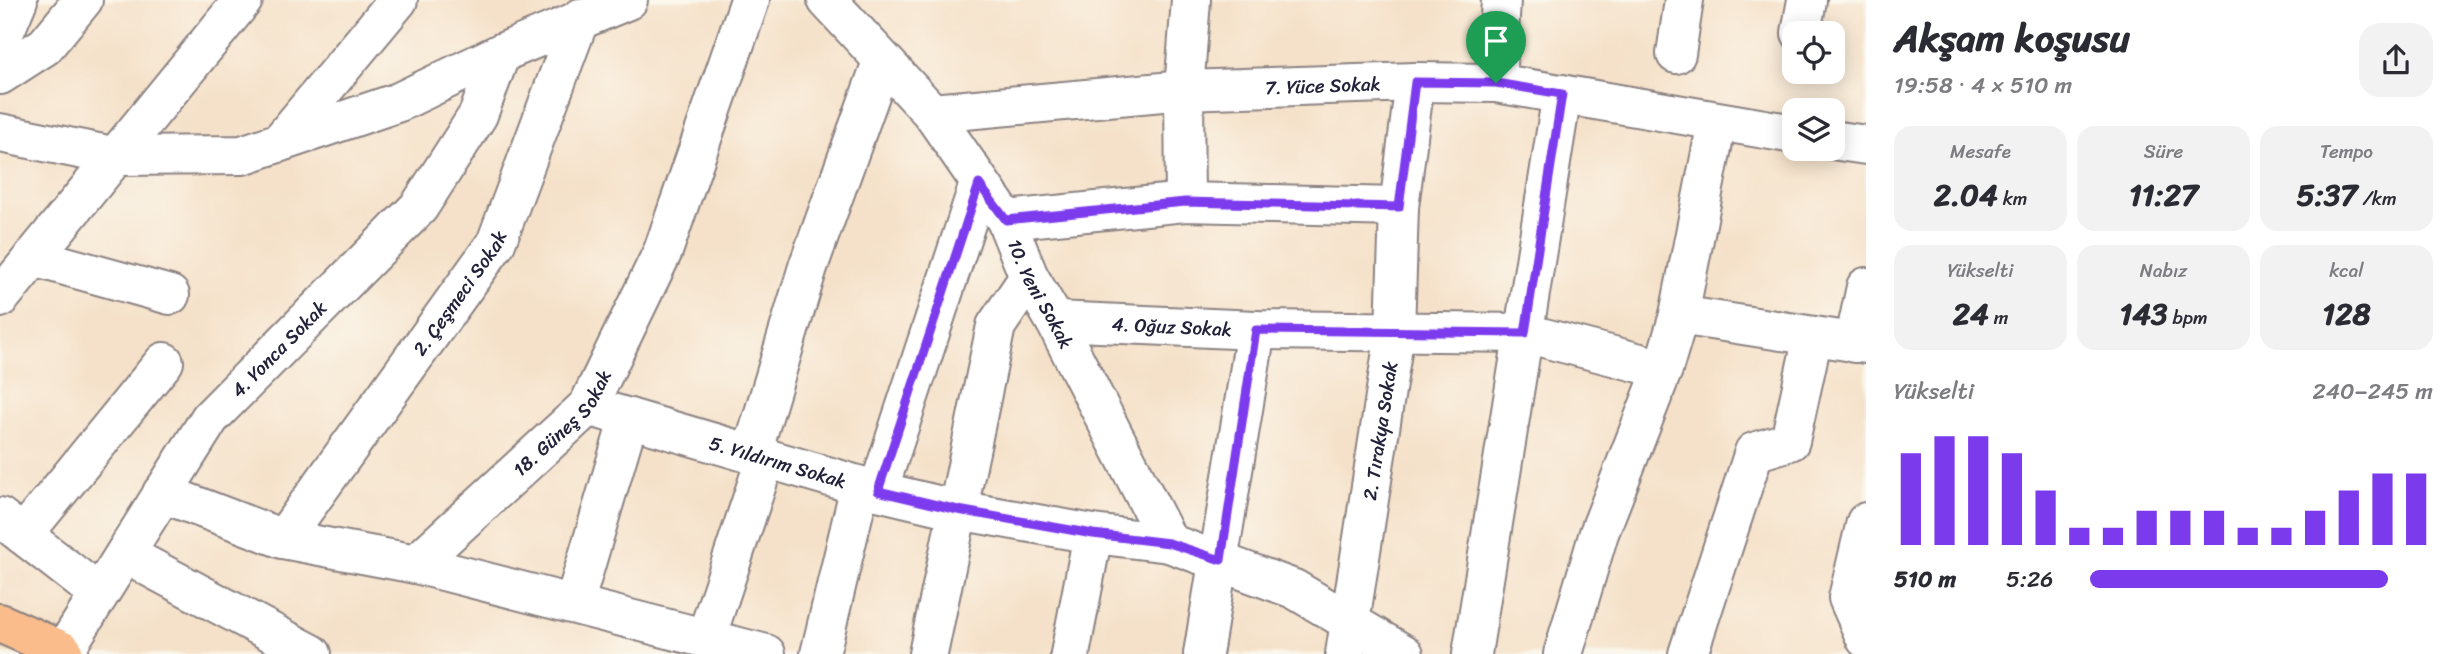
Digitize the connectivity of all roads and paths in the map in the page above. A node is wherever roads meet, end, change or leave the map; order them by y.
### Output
1 (83, 0) edge
2 (243, 0) edge
3 (398, 0) edge
4 (628, 0) edge
5 (750, 0) edge
6 (827, 0) edge
7 (1191, 0) edge
8 (1500, 0) edge
9 (1684, 0) edge
10 (1807, 0) edge
11 (580, 18) junction
12 (1803, 21) edge
13 (501, 53) junction
14 (1676, 54) dead end
15 (883, 62) junction
16 (0, 75) edge
17 (1415, 82) junction
18 (1496, 83) junction
19 (1184, 90) junction
20 (1562, 94) junction
21 (932, 113) junction
22 (1717, 122) junction
23 (1782, 132) edge
24 (0, 133) edge
25 (280, 142) junction
26 (1845, 142) edge
27 (1866, 145) edge
28 (113, 156) junction
29 (979, 184) junction
30 (1185, 202) junction
31 (1399, 207) junction
32 (1006, 220) junction
33 (33, 257) junction
34 (1029, 277) junction
35 (1866, 287) edge
36 (170, 295) dead end
37 (0, 298) edge
38 (1679, 315) junction
39 (1055, 321) junction
40 (1256, 330) junction
41 (1395, 332) junction
42 (1525, 333) junction
43 (1812, 336) junction
44 (1860, 343) edge
45 (164, 362) dead end
46 (1663, 369) junction
47 (588, 406) junction
48 (629, 418) junction
49 (759, 455) junction
50 (869, 489) junction
51 (162, 493) junction
52 (958, 510) junction
53 (1866, 522) edge
54 (11, 526) edge
55 (1093, 534) junction
56 (283, 539) junction
57 (1169, 543) junction
58 (125, 554) junction
59 (1221, 560) junction
60 (415, 564) junction
61 (99, 594) junction
62 (575, 604) junction
63 (0, 623) edge
64 (706, 638) junction
65 (1348, 638) edge
66 (1866, 639) edge
67 (62, 653) edge
68 (312, 654) edge
69 (766, 654) edge
70 (820, 654) edge
71 (928, 654) edge
72 (1070, 654) edge
73 (1203, 654) edge
74 (1404, 654) edge
75 (1472, 654) edge
76 (1563, 654) edge
77 (1688, 654) edge

1 - 16 street
2 - 28 street
3 - 25 street
4 - 11 street
5 - 47 street, 18. Güneş Sokak
6 - 15 street, 10. Yeni Sokak
7 - 19 street
8 - 18 street
9 - 14 street
10 - 12 street
11 - 13 street
11 - 56 street, 2. Çeşmeci Sokak
13 - 25 street
13 - 51 street, 4. Yonca Sokak
15 - 21 street, 10. Yeni Sokak
15 - 49 street
17 - 18 street, 7. Yüce Sokak
17 - 19 street, 7. Yüce Sokak
17 - 31 street, 2. Tırakya Sokak
18 - 20 street, 7. Yüce Sokak
19 - 21 street, 7. Yüce Sokak
19 - 30 street
20 - 22 street, 7. Yüce Sokak
20 - 42 street
21 - 29 street, 10. Yeni Sokak
22 - 23 street, 7. Yüce Sokak
22 - 38 street
24 - 28 street
25 - 28 street
26 - 27 street
28 - 33 street
29 - 32 street, 10. Yeni Sokak
29 - 50 street
30 - 31 street
30 - 32 street
31 - 41 street, 2. Tırakya Sokak
32 - 34 street, 10. Yeni Sokak
33 - 36 street
33 - 37 street
34 - 39 street, 10. Yeni Sokak
34 - 52 street
35 - 44 street
38 - 43 street
38 - 46 street
39 - 40 street, 4. Oğuz Sokak
39 - 57 street, 10. Yeni Sokak
40 - 41 street, 4. Oğuz Sokak
40 - 59 street
41 - 42 street, 4. Oğuz Sokak
41 - 65 street, 2. Tırakya Sokak
42 - 46 street, 4. Oğuz Sokak
42 - 75 street
43 - 44 street
43 - 77 street
45 - 54 street
46 - 76 street
47 - 48 street, 5. Yıldırım Sokak
47 - 60 street, 18. Güneş Sokak
48 - 49 street, 5. Yıldırım Sokak
48 - 62 street
49 - 50 street, 5. Yıldırım Sokak
49 - 64 street
50 - 52 street, 5. Yıldırım Sokak
50 - 70 street
51 - 56 street
51 - 58 street, 4. Yonca Sokak
52 - 55 street, 5. Yıldırım Sokak
52 - 71 street
53 - 66 street
54 - 61 street
55 - 57 street, 5. Yıldırım Sokak
55 - 72 street
56 - 60 street
57 - 59 street, 5. Yıldırım Sokak
58 - 61 street, 4. Yonca Sokak
58 - 68 street
59 - 65 street, 5. Yıldırım Sokak
59 - 73 street
60 - 62 street
61 - 67 street, 4. Yonca Sokak
62 - 64 street
63 - 67 main road
64 - 69 street
65 - 74 street, 5. Yıldırım Sokak

